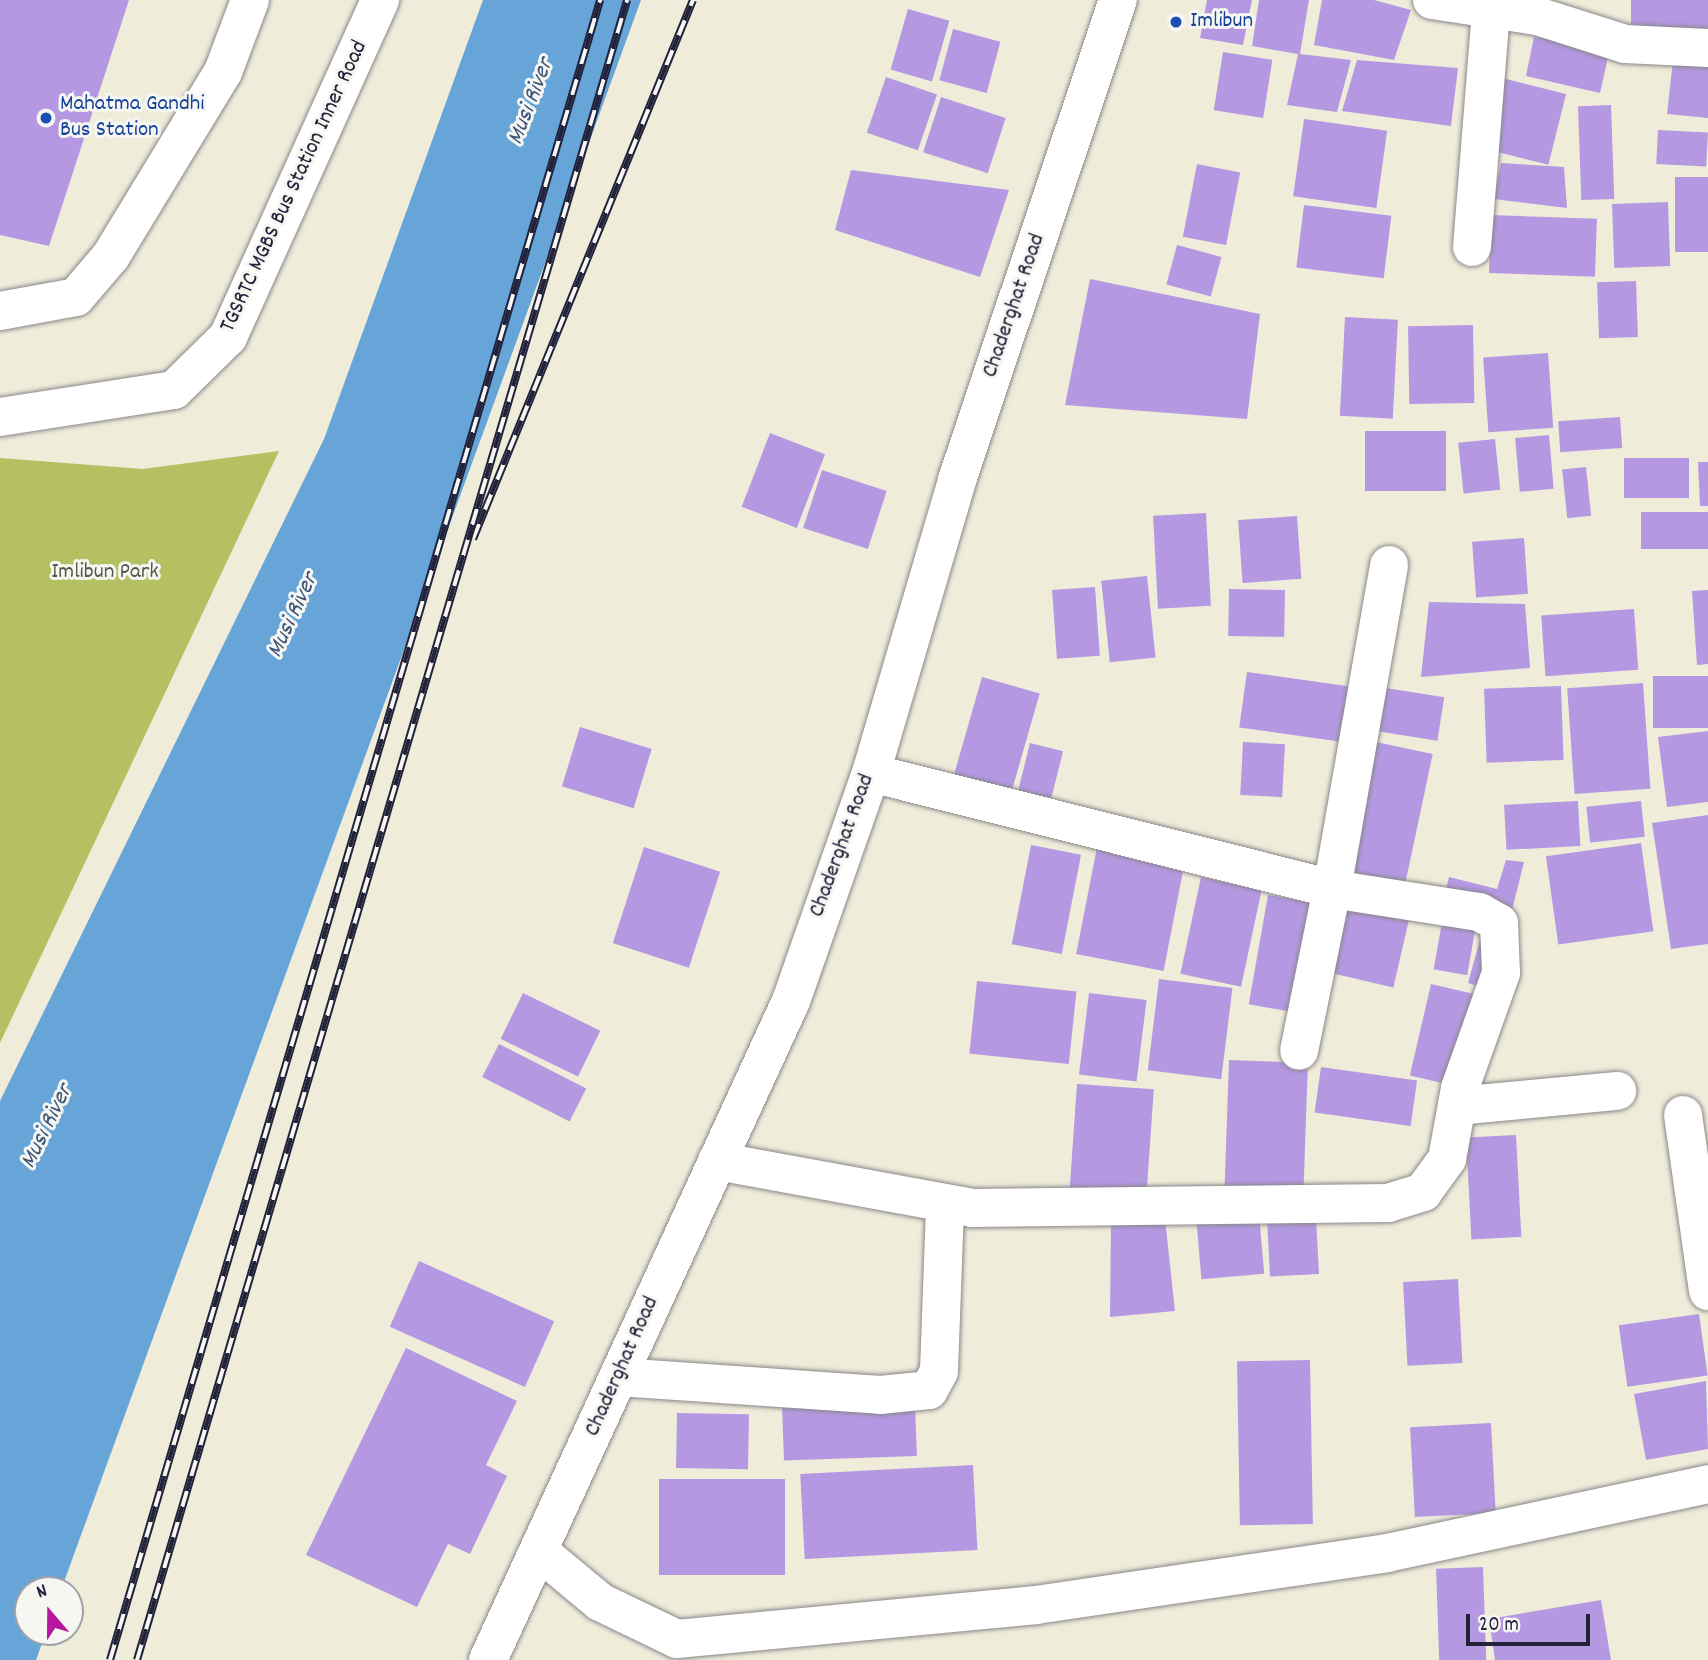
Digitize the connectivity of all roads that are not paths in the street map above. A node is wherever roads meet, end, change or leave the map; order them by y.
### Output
1 (250, 0) edge
2 (380, 0) edge
3 (1118, 0) edge
4 (1432, 0) edge
5 (1538, 8) edge
6 (1491, 10) junction
7 (1708, 48) edge
8 (1472, 247) dead end
9 (0, 311) edge
10 (0, 417) edge
11 (1389, 565) dead end
12 (871, 773) junction
13 (1332, 890) junction
14 (1299, 1051) dead end
15 (1617, 1091) dead end
16 (1457, 1106) junction
17 (1683, 1115) dead end
18 (717, 1161) junction
19 (945, 1206) junction
20 (1708, 1291) edge
21 (618, 1377) junction
22 (1708, 1484) edge
23 (540, 1552) junction
24 (488, 1660) edge

1 - 9 street
2 - 10 street, TGSRTC MGBS Bus Station Inner Road
3 - 12 street, Chaderghat Road
4 - 6 street
5 - 6 street
5 - 7 street
6 - 8 street
11 - 13 street
12 - 13 street
12 - 18 street, Chaderghat Road
13 - 14 street
13 - 16 street
15 - 16 street
16 - 19 street
17 - 20 street
18 - 19 street
18 - 21 street, Chaderghat Road
19 - 21 street
21 - 23 street, Chaderghat Road
22 - 23 street
23 - 24 street, Chaderghat Road

